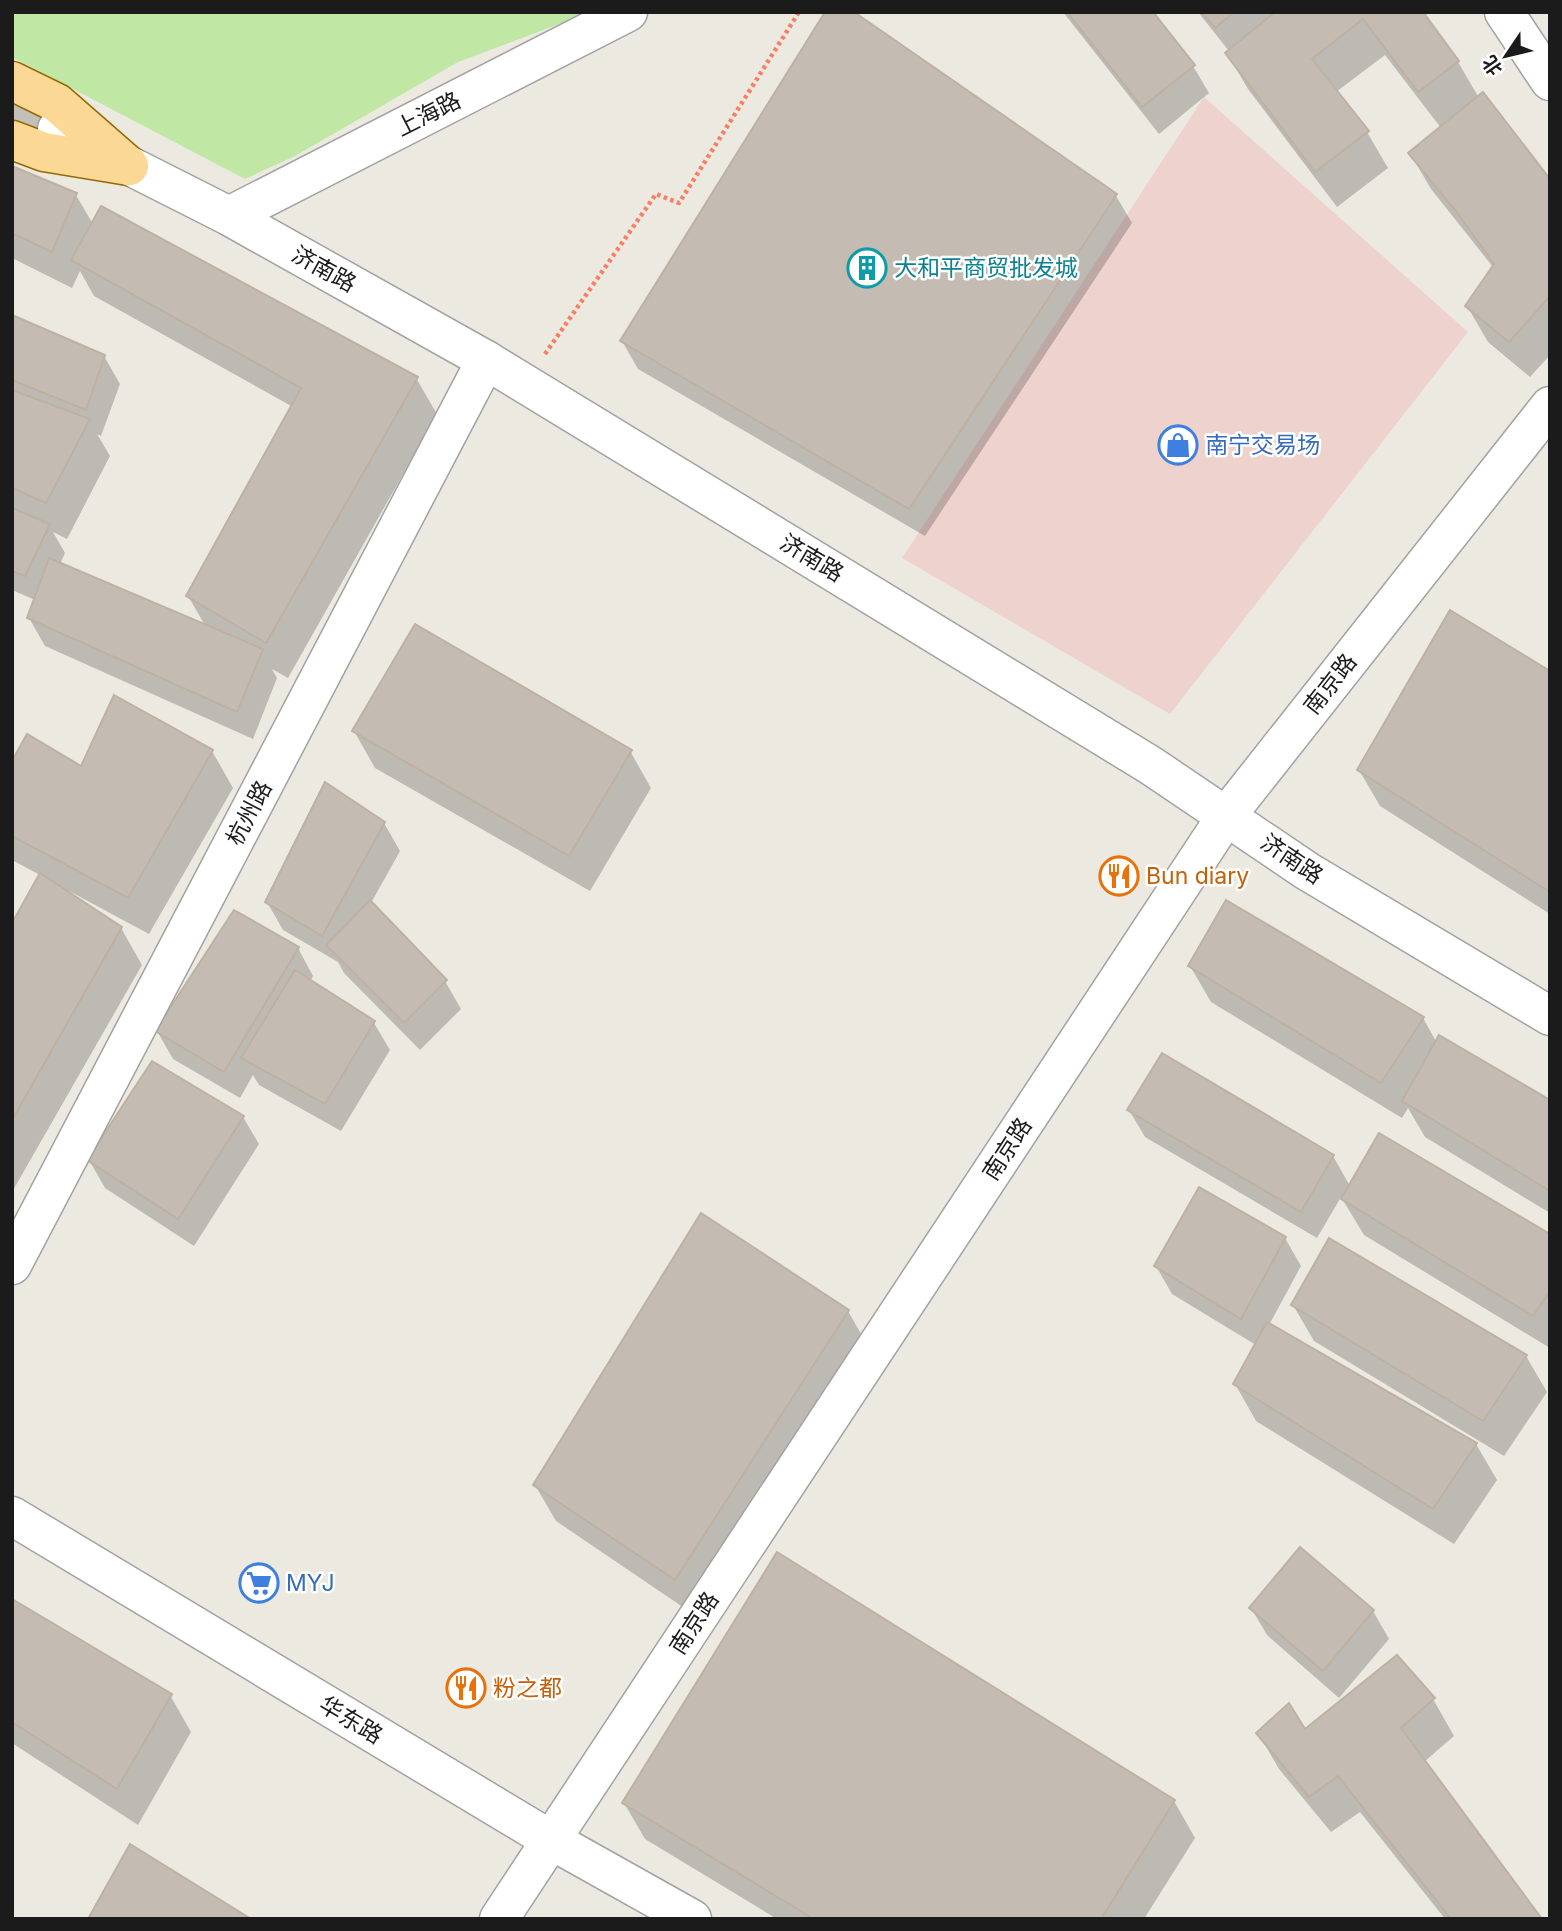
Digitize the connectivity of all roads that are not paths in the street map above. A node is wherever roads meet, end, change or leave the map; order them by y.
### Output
1 (628, 12) edge
2 (1504, 12) edge
3 (1550, 80) edge
4 (12, 81) edge
5 (57, 130) tunnel mouth
6 (12, 140) edge
7 (129, 166) junction
8 (229, 216) junction
9 (486, 360) junction
10 (1550, 406) edge
11 (1227, 815) junction
12 (1550, 1016) edge
13 (12, 1265) edge
14 (12, 1516) edge
15 (551, 1840) junction
16 (499, 1919) edge
17 (692, 1919) edge

1 - 8 street, 上海路
2 - 3 street
4 - 7 main road
5 - 7 street, 济南路
6 - 7 main road
7 - 8 street, 济南路
8 - 9 street, 济南路
9 - 11 street, 济南路
9 - 13 street, 杭州路
10 - 11 street, 南京路
11 - 12 street, 济南路
11 - 15 street, 南京路
14 - 15 street, 华东路
15 - 16 street, 南京路
15 - 17 street, 华东路

